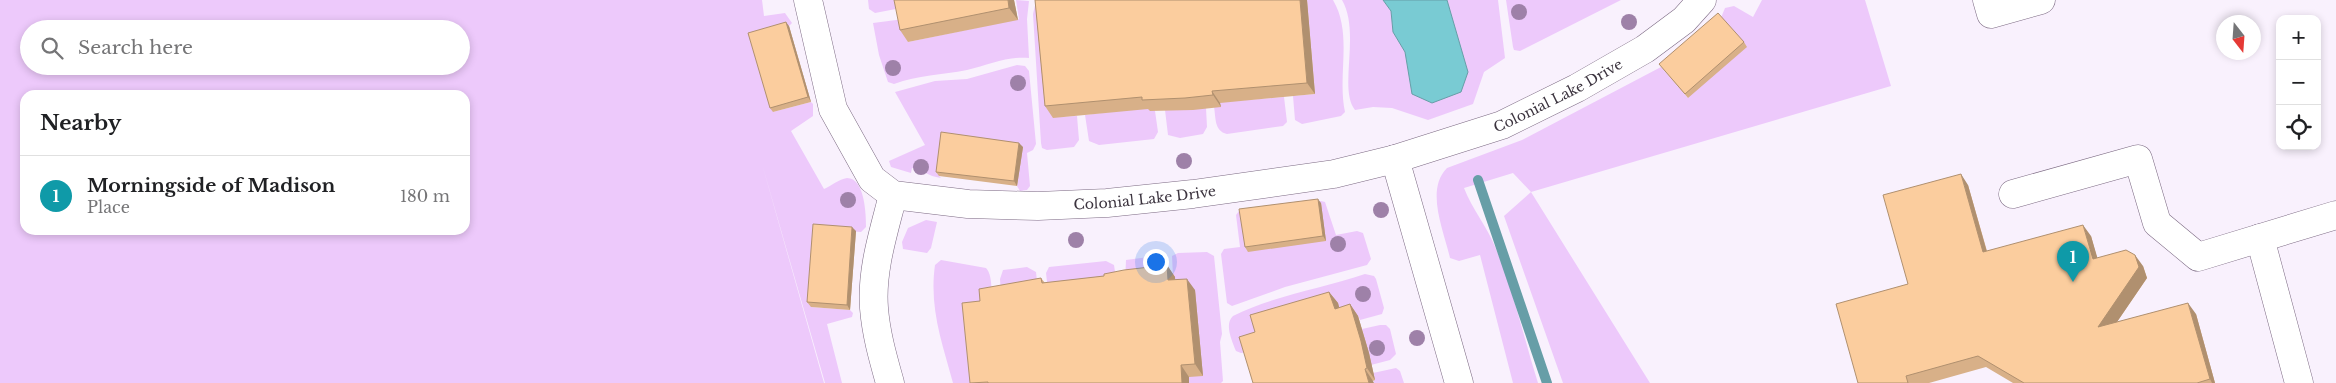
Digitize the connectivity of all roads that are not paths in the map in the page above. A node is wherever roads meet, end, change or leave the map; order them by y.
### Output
1 (808, 0) edge
2 (1702, 0) edge
3 (1987, 0) edge
4 (2041, 0) edge
5 (1395, 159) junction
6 (2013, 194) dead end
7 (892, 195) junction
8 (2336, 215) edge
9 (2260, 238) junction
10 (890, 383) edge
11 (1459, 383) edge
12 (2299, 383) edge

1 - 7 street
2 - 5 street, Colonial Lake Drive
3 - 4 street
5 - 7 street, Colonial Lake Drive
5 - 11 street
6 - 9 street
7 - 10 street
8 - 9 street
9 - 12 street

